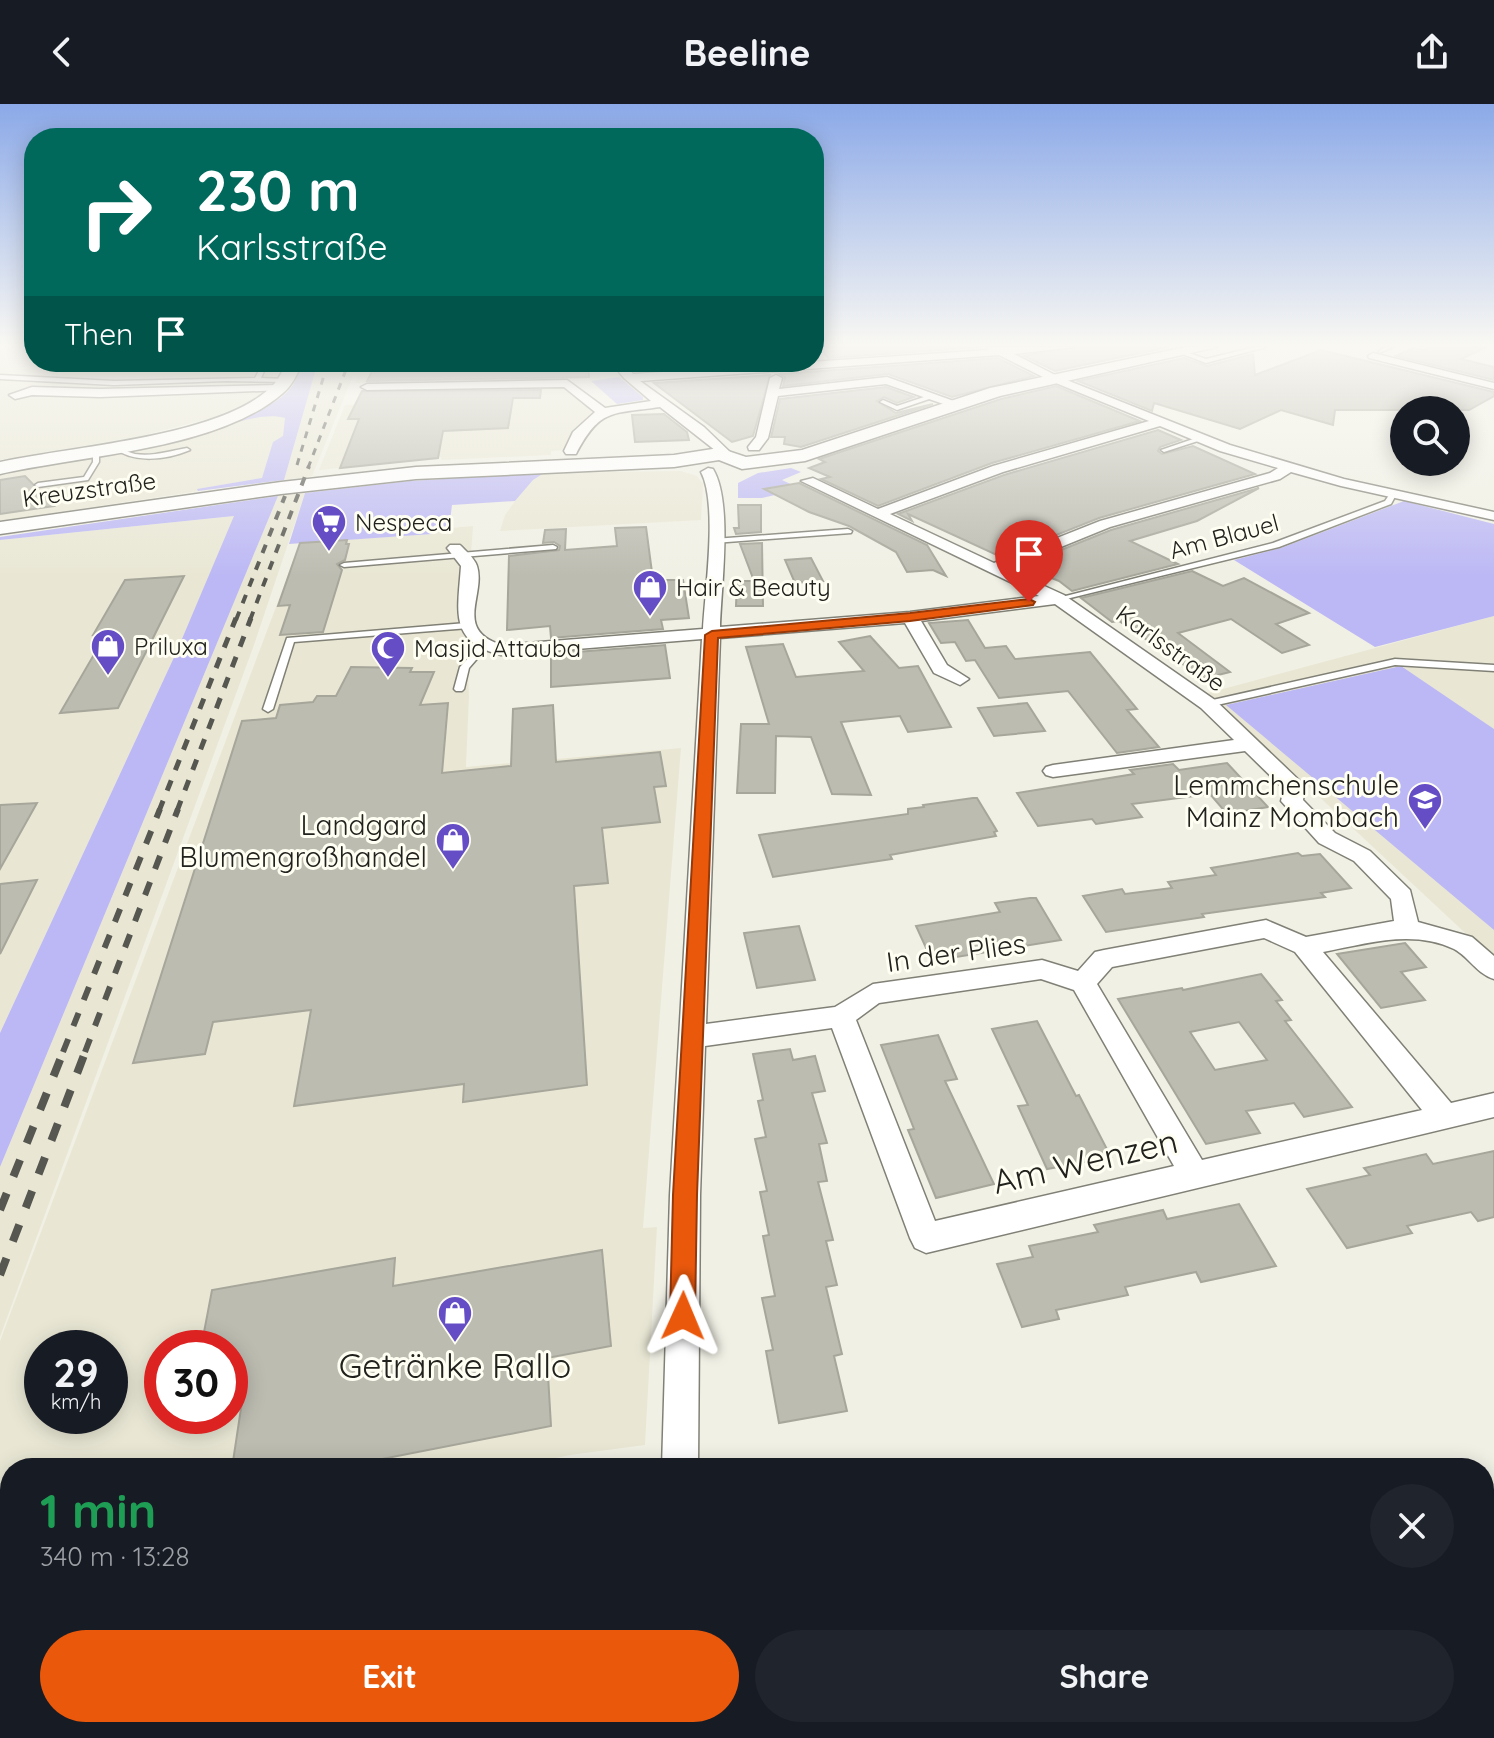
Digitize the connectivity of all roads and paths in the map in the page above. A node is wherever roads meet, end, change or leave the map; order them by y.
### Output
1 (209, 423) edge
2 (590, 423) edge
3 (684, 423) edge
4 (766, 423) edge
5 (899, 423) edge
6 (1156, 423) edge
7 (1163, 423) edge
8 (1199, 439) junction
9 (105, 447) junction
10 (187, 450) dead end
11 (1164, 450) dead end
12 (571, 451) dead end
13 (719, 459) junction
14 (0, 468) edge
15 (1287, 468) junction
16 (808, 481) dead end
17 (38, 485) dead end
18 (1393, 493) junction
19 (717, 505) junction
20 (877, 514) junction
21 (1494, 516) edge
22 (0, 528) edge
23 (848, 531) dead end
24 (714, 541) junction
25 (553, 547) dead end
26 (458, 551) junction
27 (344, 565) dead end
28 (993, 569) junction
29 (1058, 599) junction
30 (910, 617) junction
31 (466, 626) junction
32 (712, 635) junction
33 (484, 646) junction
34 (1494, 668) edge
35 (960, 679) dead end
36 (459, 689) dead end
37 (1208, 704) junction
38 (268, 709) dead end
39 (1250, 744) junction
40 (1053, 771) dead end
41 (1407, 928) junction
42 (1304, 946) junction
43 (1494, 970) edge
44 (1083, 983) junction
45 (841, 1016) junction
46 (692, 1037) junction
47 (1494, 1105) edge
48 (1445, 1117) junction
49 (1195, 1175) junction
50 (680, 1458) edge

1 - 9 street
2 - 12 street
3 - 13 street
4 - 13 street
5 - 13 street, Kreuzstraße
6 - 20 street
7 - 8 street
8 - 11 lane
8 - 15 street
9 - 10 lane
9 - 14 street
9 - 17 lane
13 - 19 street
13 - 19 street
13 - 22 street, Kreuzstraße
15 - 18 street
15 - 28 street
16 - 20 street, Karlsstraße
18 - 21 street
18 - 29 lane, Am Blauel
19 - 24 street
20 - 28 street, Karlsstraße
23 - 24 lane
24 - 32 street
25 - 26 lane
26 - 27 lane
26 - 31 street
28 - 29 street, Karlsstraße
29 - 30 street
29 - 37 street, Karlsstraße
30 - 32 street
30 - 35 street
31 - 33 street
31 - 38 lane
32 - 33 street
32 - 46 street
33 - 36 lane
34 - 37 lane
37 - 39 street, Karlsstraße
39 - 40 street
39 - 41 street, Karlsstraße
41 - 42 street
41 - 43 street
42 - 44 street
42 - 48 street
44 - 45 street, In der Plies
44 - 49 street
45 - 46 street, In der Plies
45 - 49 street, Am Wenzen
46 - 50 street
47 - 48 street, Am Wenzen
48 - 49 street, Am Wenzen

